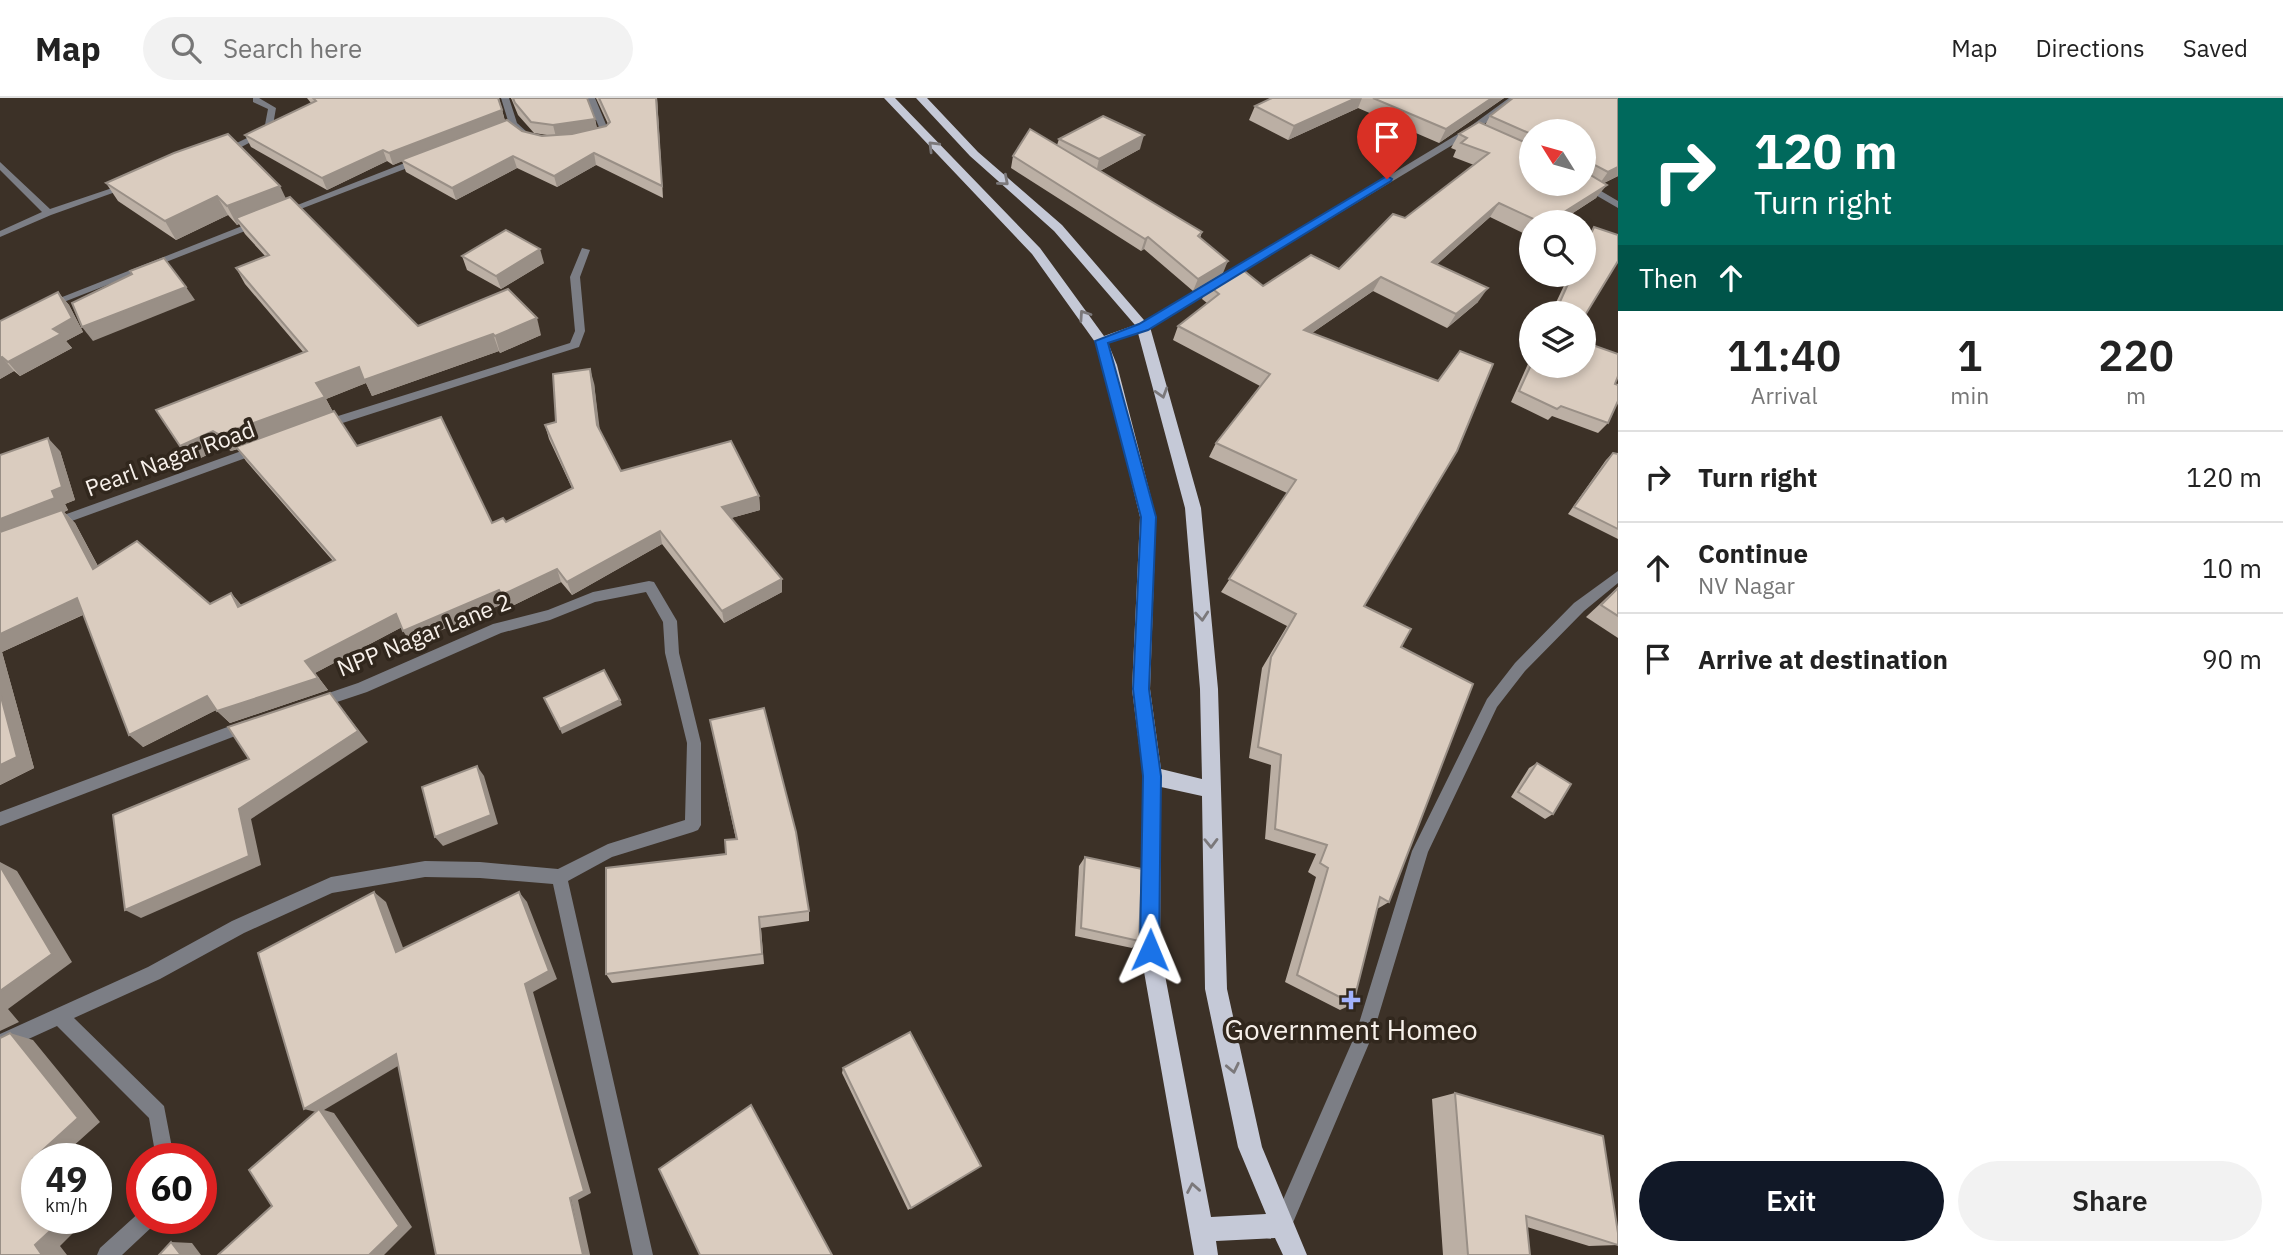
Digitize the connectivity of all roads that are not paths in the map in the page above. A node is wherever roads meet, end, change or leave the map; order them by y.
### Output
1 (505, 98) edge
2 (590, 98) edge
3 (889, 98) edge
4 (921, 98) edge
5 (1514, 98) edge
6 (256, 100) dead end
7 (513, 124) junction
8 (500, 129) edge
9 (1471, 130) junction
10 (1483, 135) edge
11 (579, 138) edge
12 (538, 143) edge
13 (436, 154) edge
14 (216, 155) edge
15 (0, 165) edge
16 (139, 182) edge
17 (1596, 192) edge
18 (1618, 205) edge
19 (48, 213) junction
20 (0, 234) edge
21 (585, 250) dead end
22 (39, 308) edge
23 (1143, 327) junction
24 (1101, 341) junction
25 (312, 429) edge
26 (274, 443) edge
27 (47, 526) edge
28 (1618, 576) edge
29 (302, 708) edge
30 (266, 719) edge
31 (1152, 776) junction
32 (1210, 789) junction
33 (0, 819) edge
34 (559, 877) junction
35 (60, 1016) junction
36 (0, 1043) edge
37 (162, 1143) edge
38 (1282, 1225) junction
39 (1201, 1230) junction
40 (130, 1234) edge
41 (107, 1255) edge
42 (643, 1255) edge
43 (1206, 1255) edge
44 (1295, 1255) edge

1 - 7 street
2 - 11 street
24 -> 3 main road
4 -> 23 main road
5 - 9 street
6 - 14 street
7 - 8 street
7 - 12 street
9 - 10 street
9 - 23 street
13 - 22 street
15 - 19 street
16 - 19 street
17 - 18 street
19 - 20 street
21 - 25 street
23 - 24 main road
23 -> 32 main road
24 - 31 main road
26 - 27 street, Pearl Nagar Road
28 - 38 street
29 - 34 street, NPP Nagar Lane 2
30 - 33 street
31 - 32 main road
39 -> 31 main road
32 -> 38 main road
34 - 35 street
34 - 42 street
35 - 36 street
35 - 37 street
38 - 39 main road
38 - 44 main road
39 - 43 main road
40 - 41 street

